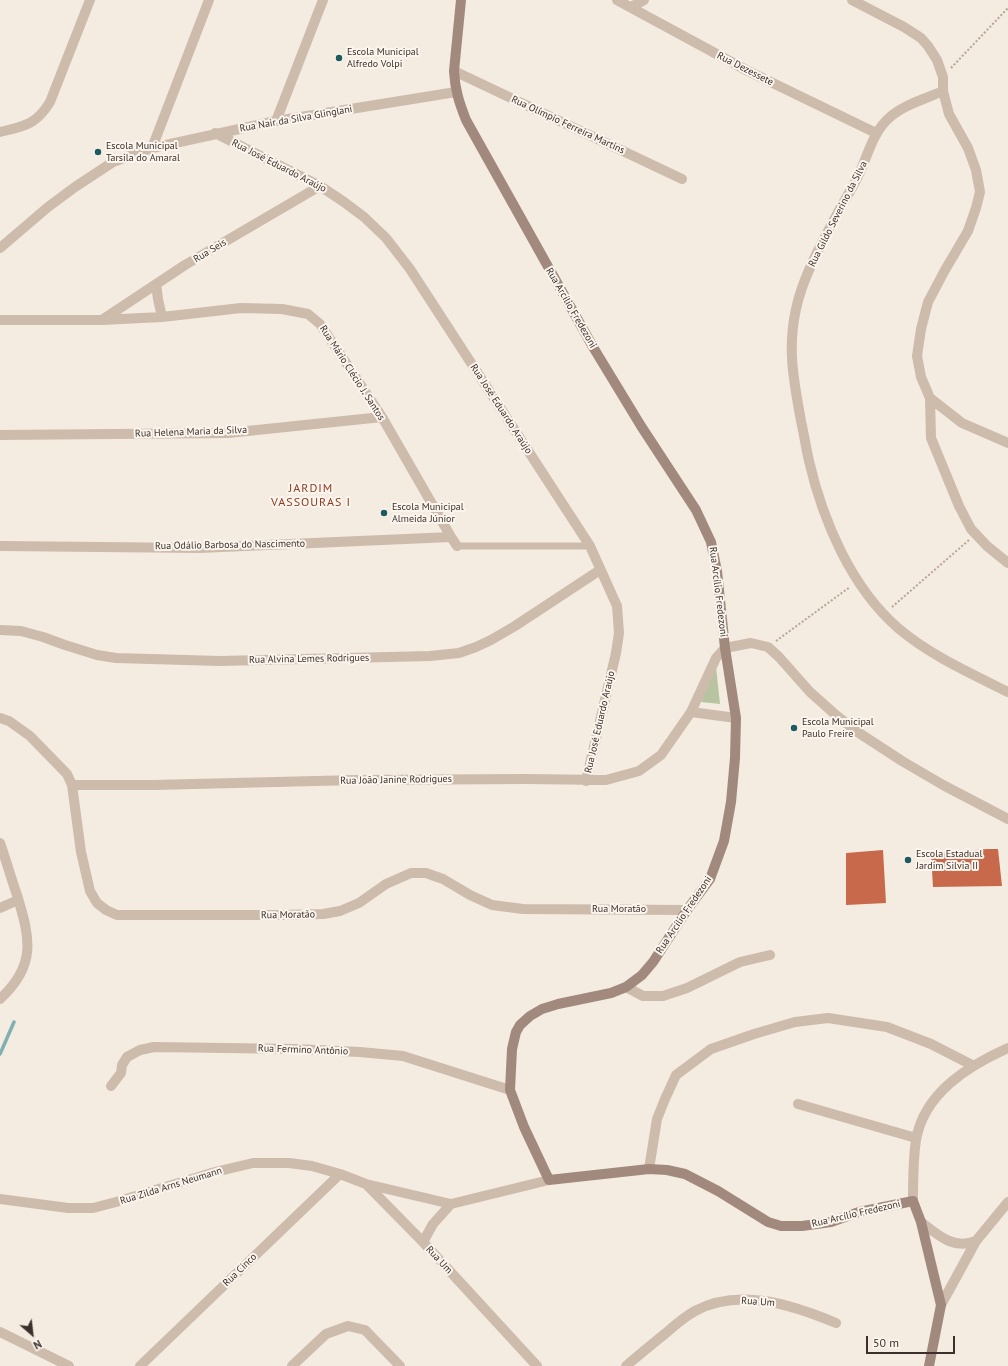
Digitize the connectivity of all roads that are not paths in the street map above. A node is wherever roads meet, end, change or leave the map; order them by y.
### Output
1 (90, 0) edge
2 (209, 0) edge
3 (323, 0) edge
4 (617, 0) edge
5 (644, 0) edge
6 (852, 0) edge
7 (460, 2) edge
8 (631, 7) junction
9 (454, 71) junction
10 (943, 91) junction
11 (456, 92) junction
12 (276, 121) junction
13 (0, 132) edge
14 (215, 133) junction
15 (876, 133) junction
16 (152, 148) junction
17 (682, 179) dead end
18 (320, 186) junction
19 (0, 248) edge
20 (156, 284) junction
21 (162, 317) junction
22 (0, 320) edge
23 (102, 320) junction
24 (930, 398) junction
25 (382, 417) junction
26 (0, 435) edge
27 (1008, 443) edge
28 (454, 541) junction
29 (0, 546) edge
30 (590, 546) junction
31 (1008, 563) edge
32 (600, 570) junction
33 (0, 630) edge
34 (725, 648) junction
35 (1008, 692) edge
36 (691, 712) junction
37 (0, 718) edge
38 (736, 718) junction
39 (586, 781) junction
40 (72, 785) junction
41 (1008, 818) edge
42 (0, 842) edge
43 (18, 900) junction
44 (0, 908) edge
45 (687, 910) junction
46 (770, 955) dead end
47 (626, 988) junction
48 (0, 999) edge
49 (1008, 1048) edge
50 (974, 1066) junction
51 (111, 1086) dead end
52 (510, 1090) junction
53 (798, 1104) dead end
54 (916, 1138) junction
55 (649, 1169) junction
56 (340, 1174) junction
57 (549, 1180) junction
58 (366, 1184) junction
59 (0, 1199) edge
60 (913, 1201) junction
61 (1008, 1202) edge
62 (451, 1204) junction
63 (921, 1222) junction
64 (976, 1241) junction
65 (422, 1242) junction
66 (941, 1305) junction
67 (836, 1323) dead end
68 (0, 1332) edge
69 (69, 1366) edge
70 (140, 1366) edge
71 (292, 1366) edge
72 (400, 1366) edge
73 (537, 1366) edge
74 (626, 1366) edge
75 (929, 1366) edge

1 - 13 street
2 - 16 street
3 - 12 street
4 - 8 street, Rua Dezessete
5 - 8 street
6 - 10 street
7 - 9 street, Rua Arcílio Fredezoni
8 - 15 street, Rua Dezessete
9 - 11 street, Rua Arcílio Fredezoni
9 - 17 street, Rua Olímpio Ferreira Martins
10 - 15 street, Rua Gildo Severino da Silva
10 - 24 street
11 - 12 street, Rua Nair da Silva Glinglani
11 - 34 street, Rua Arcílio Fredezoni
12 - 14 street, Rua Nair da Silva Glinglani
14 - 16 street, Rua Nair da Silva Glinglani
14 - 18 street, Rua José Eduardo Araújo
15 - 35 street, Rua Gildo Severino da Silva
16 - 19 street, Rua Nair da Silva Glinglani
18 - 20 street, Rua Seis
18 - 30 street, Rua José Eduardo Araújo
20 - 21 street
20 - 23 street, Rua Seis
21 - 23 street, Rua Mário Clécio J. Santos
21 - 25 street, Rua Mário Clécio J. Santos
22 - 23 street, Rua Mário Clécio J. Santos
24 - 27 street
24 - 31 street
25 - 26 street, Rua Helena Maria da Silva
25 - 28 street, Rua Mário Clécio J. Santos
28 - 29 street, Rua Odálio Barbosa do Nascimento
28 - 30 lane
30 - 32 street, Rua José Eduardo Araújo
32 - 33 street, Rua Alvina Lemes Rodrigues
32 - 39 street, Rua José Eduardo Araújo
34 - 36 street, Rua João Janine Rodrigues
34 - 38 street, Rua Arcílio Fredezoni
34 - 41 street
36 - 38 street
36 - 39 street, Rua João Janine Rodrigues
37 - 40 street, Rua Moratão
38 - 45 street, Rua Arcílio Fredezoni
39 - 40 street, Rua João Janine Rodrigues
40 - 45 street, Rua Moratão
42 - 43 street
43 - 44 street
43 - 48 street
45 - 47 street, Rua Arcílio Fredezoni
46 - 47 street
47 - 52 street, Rua Arcílio Fredezoni
49 - 50 street
50 - 54 street
50 - 55 street
51 - 52 street, Rua Fermino Antônio
52 - 57 street, Rua Arcílio Fredezoni
53 - 54 street
54 - 60 street
55 - 57 street, Rua Arcílio Fredezoni
55 - 60 street, Rua Arcílio Fredezoni
56 - 58 street, Rua Zilda Arns Neumann
56 - 59 street, Rua Zilda Arns Neumann
56 - 70 street, Rua Cinco
57 - 62 street
58 - 62 street, Rua Zilda Arns Neumann
58 - 65 street, Rua Um
60 - 63 street, Rua Arcílio Fredezoni
61 - 64 street
62 - 65 street, Rua Um
63 - 64 street
63 - 66 street, Rua Arcílio Fredezoni
64 - 66 street
65 - 73 street, Rua Um
66 - 75 street, Rua Arcílio Fredezoni
67 - 74 street, Rua Um
68 - 69 street
71 - 72 street

